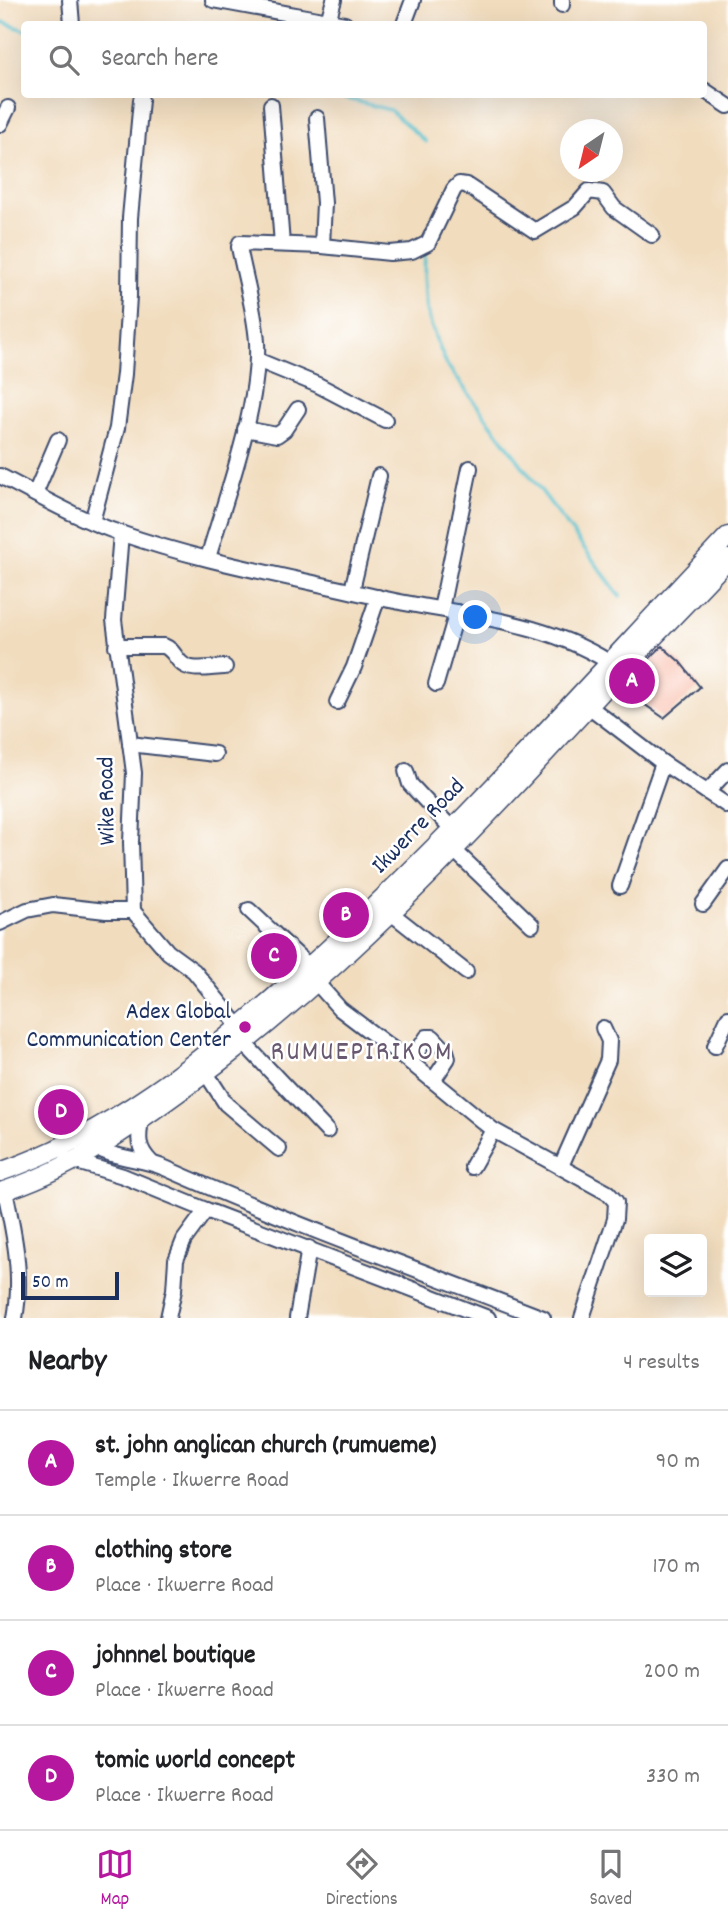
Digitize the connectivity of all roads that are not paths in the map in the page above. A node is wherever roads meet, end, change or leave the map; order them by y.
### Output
1 (70, 0) edge
2 (213, 0) edge
3 (334, 0) edge
4 (413, 0) edge
5 (72, 21) edge
6 (328, 21) joint
7 (405, 21) edge
8 (707, 92) edge
9 (141, 100) dead end
10 (271, 105) dead end
11 (728, 106) edge
12 (8, 108) dead end
13 (317, 118) dead end
14 (0, 124) edge
15 (652, 235) dead end
16 (282, 244) junction
17 (322, 246) junction
18 (257, 360) junction
19 (298, 409) dead end
20 (385, 421) dead end
21 (245, 429) junction
22 (58, 440) dead end
23 (470, 468) dead end
24 (0, 476) edge
25 (379, 476) dead end
26 (35, 494) junction
27 (92, 522) junction
28 (121, 533) junction
29 (728, 536) edge
30 (208, 558) junction
31 (726, 564) edge
32 (352, 590) junction
33 (378, 597) junction
34 (441, 609) junction
35 (457, 612) junction
36 (117, 646) junction
37 (225, 667) dead end
38 (616, 667) junction
39 (436, 684) dead end
40 (337, 702) dead end
41 (583, 702) junction
42 (130, 744) junction
43 (215, 754) dead end
44 (663, 764) junction
45 (728, 770) edge
46 (406, 772) dead end
47 (706, 792) junction
48 (728, 806) edge
49 (452, 829) junction
50 (454, 850) junction
51 (728, 869) edge
52 (620, 886) dead end
53 (703, 904) dead end
54 (249, 910) dead end
55 (133, 911) junction
56 (391, 914) junction
57 (0, 923) edge
58 (533, 925) dead end
59 (466, 972) dead end
60 (313, 974) junction
61 (728, 1018) edge
62 (603, 1028) dead end
63 (242, 1036) junction
64 (715, 1046) dead end
65 (410, 1062) junction
66 (206, 1073) junction
67 (433, 1081) junction
68 (119, 1116) junction
69 (141, 1120) junction
70 (493, 1130) junction
71 (327, 1131) dead end
72 (80, 1137) junction
73 (104, 1148) junction
74 (279, 1149) dead end
75 (51, 1152) junction
76 (73, 1161) junction
77 (151, 1162) junction
78 (561, 1166) junction
79 (472, 1167) dead end
80 (0, 1172) edge
81 (123, 1175) junction
82 (3, 1191) edge
83 (206, 1210) junction
84 (309, 1248) junction
85 (15, 1318) edge
86 (168, 1318) edge
87 (297, 1318) edge
88 (488, 1318) edge
89 (543, 1318) edge
90 (582, 1318) edge

1 - 5 street
2 - 6 street
3 - 6 street
4 - 7 street
8 - 11 street
9 - 27 street
10 - 16 street
12 - 14 street
13 - 17 street
15 - 17 street
16 - 17 street
16 - 18 street
18 - 20 street
18 - 21 street
19 - 21 street
21 - 30 street
22 - 26 street
23 - 34 street
24 - 26 street
25 - 32 street
26 - 27 street
27 - 28 street
28 - 30 street
28 - 36 street, Wike Road
29 - 38 main road, Ikwerre Road
30 - 32 street
31 - 38 main road, Ikwerre Road
32 - 33 street
33 - 34 street
33 - 40 street
34 - 35 street
35 - 38 street
35 - 39 street
36 - 37 street
36 - 42 street, Wike Road
38 - 41 main road, Ikwerre Road
41 - 44 street
41 - 49 main road, Ikwerre Road
41 - 50 main road, Ikwerre Road
42 - 43 street
42 - 55 street, Wike Road
44 - 47 street
44 - 52 street
45 - 47 street
46 - 49 street
47 - 48 street
49 - 60 main road, Ikwerre Road
50 - 56 main road, Ikwerre Road
50 - 58 street
51 - 53 street
54 - 60 street
55 - 57 street
55 - 63 street
56 - 59 street
56 - 60 main road, Ikwerre Road
60 - 63 main road, Ikwerre Road
60 - 65 street
61 - 64 street
62 - 78 street
63 - 66 main road, Ikwerre Road
63 - 68 main road, Ikwerre Road
63 - 71 street
65 - 67 street
65 - 67 street
66 - 69 main road, Ikwerre Road
66 - 74 street
67 - 70 street
68 - 72 main road, Ikwerre Road
68 - 73 street
69 - 73 main road, Ikwerre Road
69 - 77 street
70 - 78 street
70 - 79 street
72 - 73 street
72 - 75 main road, Ikwerre Road
73 - 76 main road, Ikwerre Road
73 - 77 street
73 - 81 street
75 - 76 street
75 - 80 main road, Ikwerre Road
76 - 81 street
76 - 82 main road, Ikwerre Road
77 - 89 street
78 - 90 street
81 - 83 street
82 - 85 street
83 - 84 street
83 - 86 street
84 - 87 street
84 - 88 street

